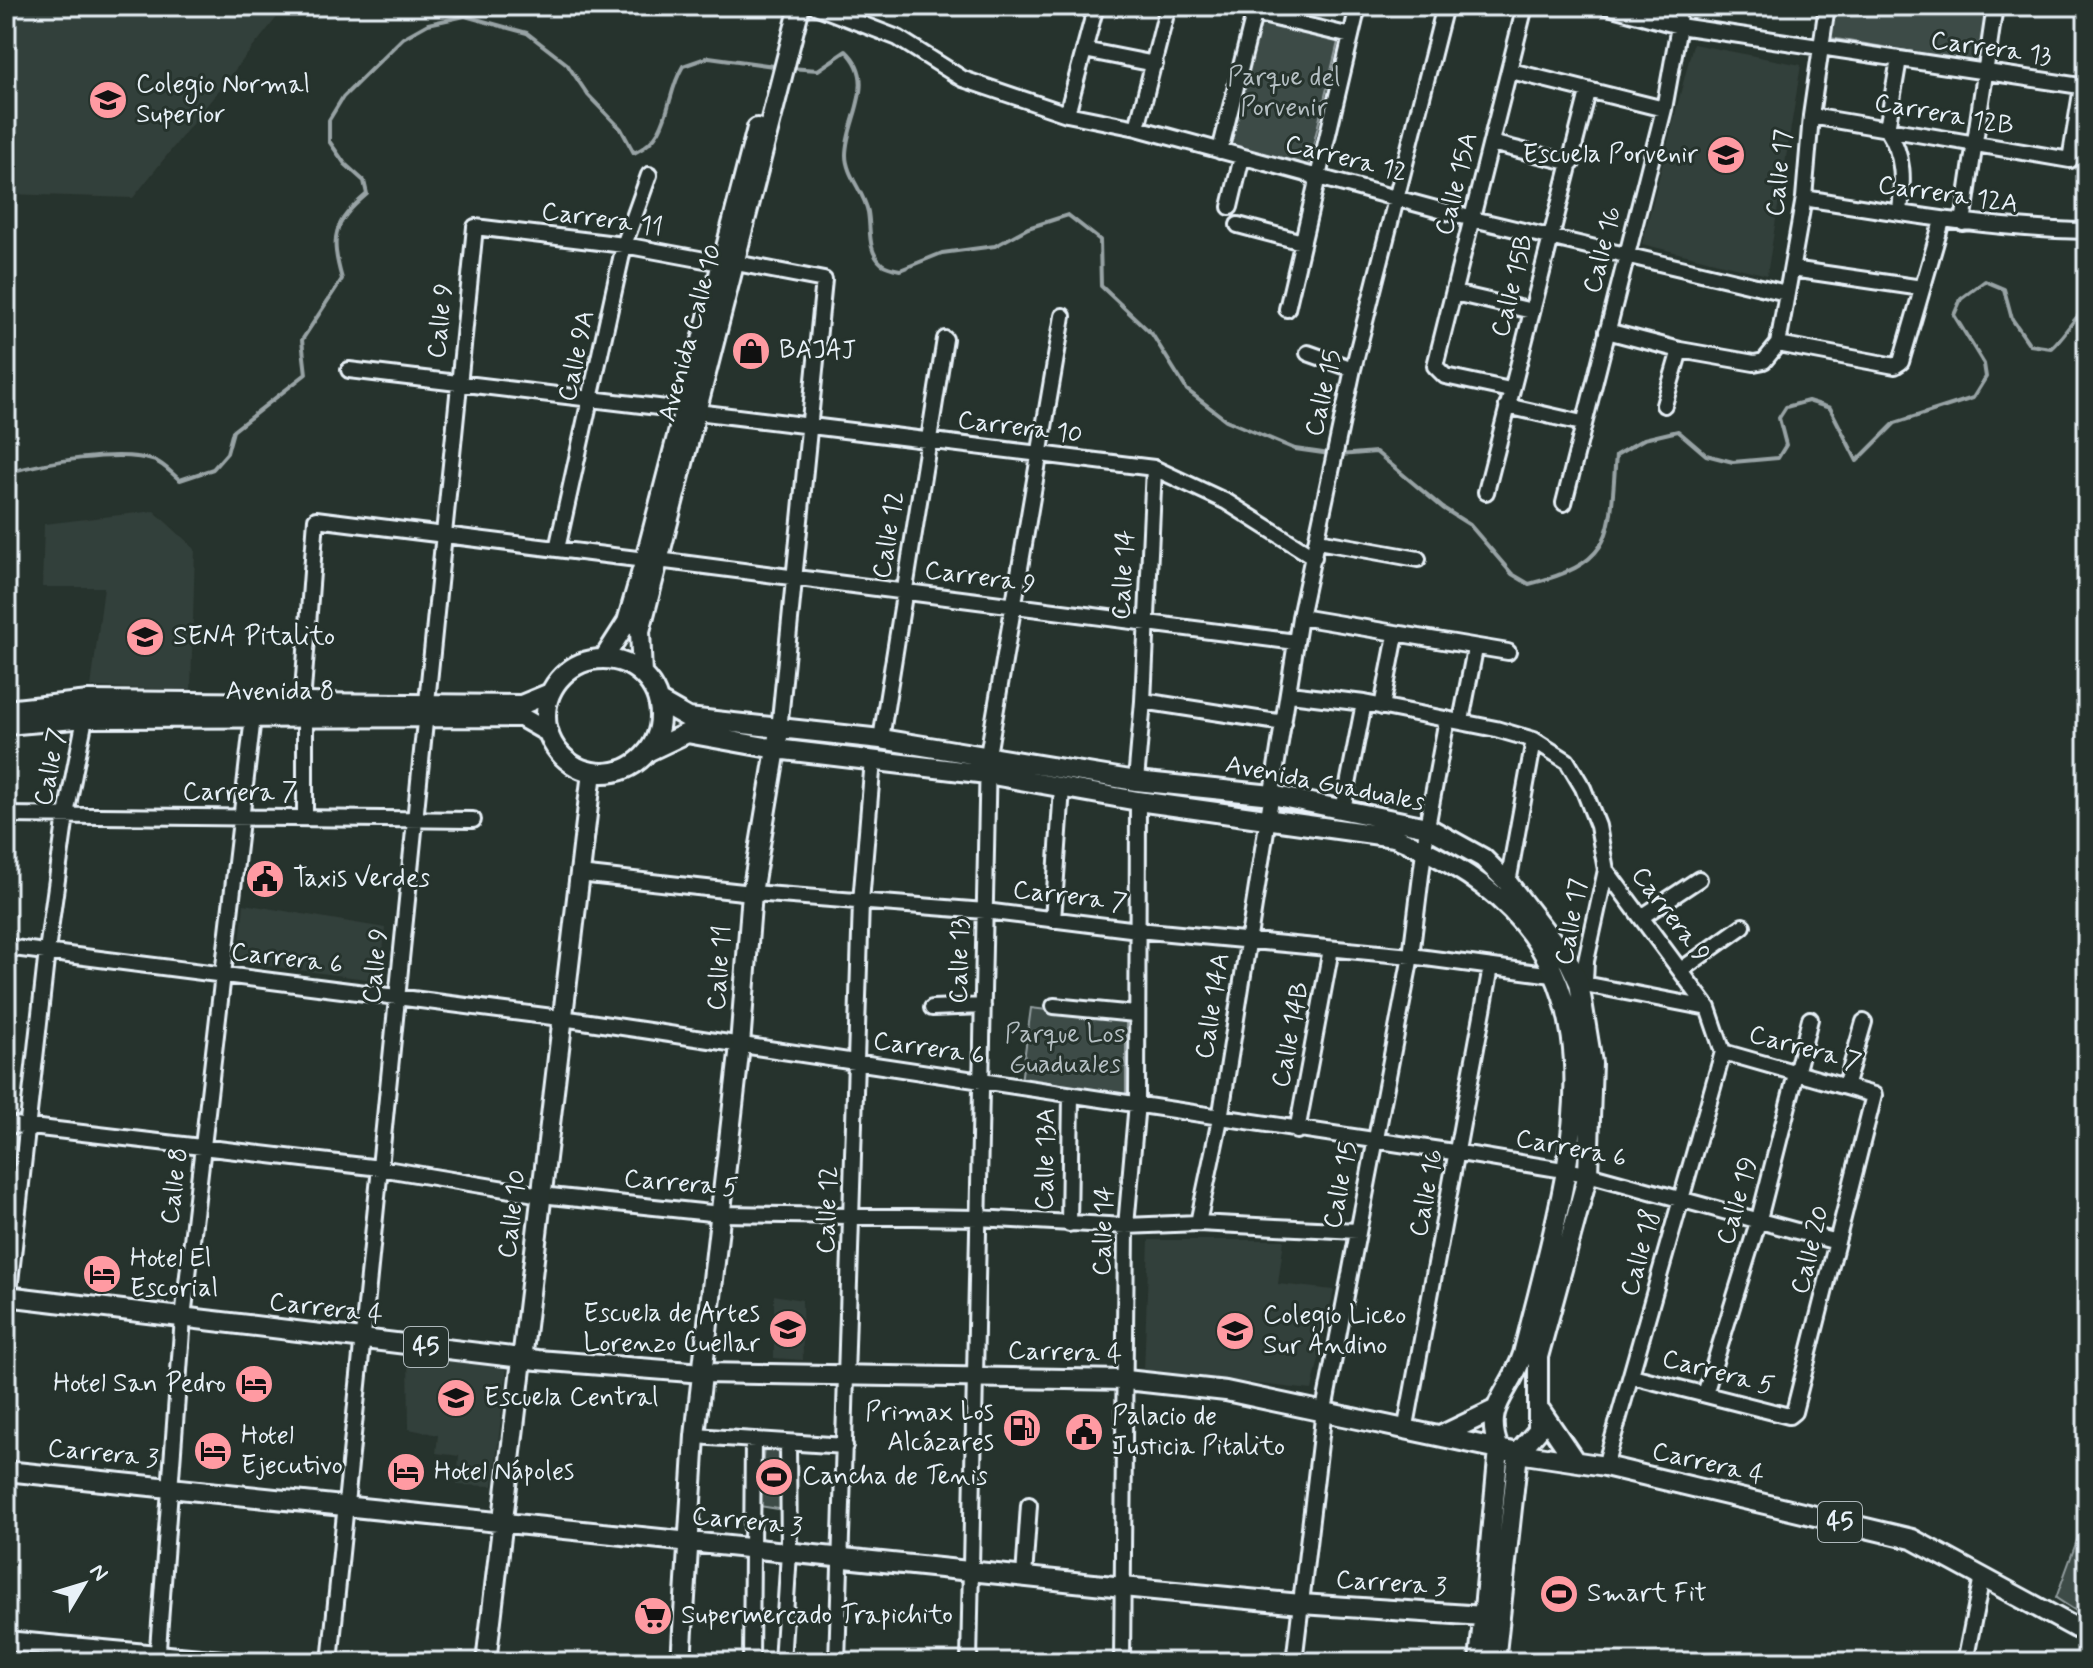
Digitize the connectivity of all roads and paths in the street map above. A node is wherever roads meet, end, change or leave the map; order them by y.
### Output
1 (789, 6) edge
2 (800, 6) edge
3 (815, 6) edge
4 (1096, 6) edge
5 (1168, 6) edge
6 (1358, 6) edge
7 (1445, 6) edge
8 (1525, 6) edge
9 (1605, 6) edge
10 (1677, 6) edge
11 (1827, 6) edge
12 (1995, 6) edge
13 (1255, 10) edge
14 (1679, 26) junction
15 (1351, 36) junction
16 (1821, 48) junction
17 (1084, 50) junction
18 (1899, 59) junction
19 (1155, 64) junction
20 (778, 70) junction
21 (1511, 71) junction
22 (1986, 74) junction
23 (2085, 87) edge
24 (1588, 92) junction
25 (1664, 109) junction
26 (1067, 114) junction
27 (1811, 116) junction
28 (1137, 128) junction
29 (1887, 129) junction
30 (2076, 131) junction
31 (1491, 143) junction
32 (2087, 146) edge
33 (1977, 147) junction
34 (1220, 151) junction
35 (1242, 157) junction
36 (1572, 163) junction
37 (649, 175) dead end
38 (1316, 175) junction
39 (1398, 196) junction
40 (1804, 198) junction
41 (1230, 207) dead end
42 (1900, 213) junction
43 (1473, 219) junction
44 (1942, 221) junction
45 (1963, 223) junction
46 (1238, 225) dead end
47 (475, 227) joint
48 (2087, 231) edge
49 (1550, 237) junction
50 (1302, 242) junction
51 (624, 245) junction
52 (1625, 257) junction
53 (729, 263) junction
54 (1792, 269) junction
55 (824, 280) joint
56 (1922, 288) junction
57 (1454, 293) junction
58 (1786, 293) junction
59 (1287, 309) dead end
60 (1532, 311) junction
61 (1063, 316) dead end
62 (1607, 331) junction
63 (945, 339) dead end
64 (1778, 344) junction
65 (1680, 350) junction
66 (1308, 353) dead end
67 (1353, 369) junction
68 (349, 370) dead end
69 (459, 383) junction
70 (1510, 390) junction
71 (593, 399) junction
72 (1664, 405) dead end
73 (1507, 406) junction
74 (690, 411) junction
75 (1582, 423) junction
76 (807, 425) junction
77 (929, 440) junction
78 (1039, 456) junction
79 (1154, 468) junction
80 (1486, 492) dead end
81 (1564, 503) dead end
82 (443, 535) junction
83 (1318, 541) junction
84 (557, 549) junction
85 (1314, 557) junction
86 (1418, 559) dead end
87 (652, 560) junction
88 (796, 577) junction
89 (905, 592) junction
90 (1013, 607) junction
91 (1300, 617) junction
92 (1145, 622) junction
93 (1396, 635) junction
94 (1296, 642) junction
95 (1475, 649) junction
96 (1508, 652) dead end
97 (604, 658) junction
98 (642, 674) junction
99 (550, 693) junction
100 (1290, 694) junction
101 (658, 701) junction
102 (1143, 701) junction
103 (1364, 703) junction
104 (1382, 707) junction
105 (6, 710) edge
106 (87, 710) junction
107 (303, 710) junction
108 (425, 713) junction
109 (253, 717) junction
110 (1454, 720) junction
111 (1284, 723) junction
112 (6, 725) edge
113 (779, 730) junction
114 (549, 733) junction
115 (881, 739) junction
116 (1534, 740) junction
117 (776, 749) junction
118 (649, 751) junction
119 (988, 755) junction
120 (873, 760) junction
121 (592, 772) junction
122 (987, 774) junction
123 (1136, 781) junction
124 (1062, 788) junction
125 (1272, 795) junction
126 (1138, 801) junction
127 (1343, 810) junction
128 (6, 815) edge
129 (66, 815) junction
130 (241, 817) junction
131 (1267, 817) junction
132 (305, 818) junction
133 (473, 820) dead end
134 (414, 821) junction
135 (1427, 827) junction
136 (1425, 849) junction
137 (1606, 870) junction
138 (579, 874) junction
139 (1699, 879) dead end
140 (1508, 883) junction
141 (752, 893) junction
142 (861, 902) junction
143 (985, 911) junction
144 (1643, 916) junction
145 (1053, 920) junction
146 (1743, 926) dead end
147 (1138, 930) junction
148 (1248, 940) junction
149 (6, 947) edge
150 (1331, 949) junction
151 (47, 951) junction
152 (1411, 956) junction
153 (1491, 967) junction
154 (1681, 970) junction
155 (1553, 975) junction
156 (224, 976) junction
157 (1582, 983) junction
158 (397, 996) junction
159 (983, 1006) junction
160 (1054, 1006) dead end
161 (932, 1008) dead end
162 (1708, 1008) junction
163 (1135, 1014) junction
164 (1810, 1019) dead end
165 (562, 1020) junction
166 (1864, 1022) dead end
167 (740, 1045) junction
168 (1723, 1052) junction
169 (857, 1063) junction
170 (1797, 1071) junction
171 (981, 1080) junction
172 (1846, 1084) junction
173 (1071, 1095) junction
174 (1874, 1095) joint
175 (1137, 1103) junction
176 (1220, 1119) junction
177 (6, 1124) edge
178 (30, 1127) junction
179 (1297, 1131) junction
180 (1374, 1142) junction
181 (204, 1148) junction
182 (1460, 1153) junction
183 (380, 1168) junction
184 (1568, 1172) junction
185 (1588, 1174) junction
186 (541, 1195) junction
187 (1680, 1200) junction
188 (720, 1214) junction
189 (851, 1216) junction
190 (978, 1218) junction
191 (1759, 1219) junction
192 (1198, 1223) junction
193 (1069, 1224) junction
194 (1126, 1226) junction
195 (1357, 1231) junction
196 (1837, 1242) junction
197 (8, 1296) edge
198 (6, 1318) edge
199 (183, 1318) junction
200 (362, 1340) junction
201 (522, 1357) junction
202 (703, 1373) junction
203 (848, 1375) junction
204 (975, 1376) junction
205 (1632, 1376) junction
206 (1126, 1380) junction
207 (1705, 1394) junction
208 (1324, 1410) junction
209 (1494, 1410) junction
210 (1541, 1411) junction
211 (1792, 1416) joint
212 (1406, 1426) junction
213 (1442, 1435) junction
214 (695, 1436) junction
215 (753, 1441) junction
216 (788, 1443) junction
217 (845, 1446) junction
218 (1499, 1449) junction
219 (1518, 1453) junction
220 (1575, 1461) junction
221 (1605, 1466) junction
222 (6, 1471) edge
223 (171, 1487) junction
224 (1029, 1505) dead end
225 (346, 1506) junction
226 (502, 1523) junction
227 (688, 1542) junction
228 (752, 1548) junction
229 (789, 1553) junction
230 (843, 1556) junction
231 (971, 1569) junction
232 (1024, 1577) junction
233 (1982, 1577) junction
234 (1123, 1587) junction
235 (1301, 1604) junction
236 (1484, 1616) junction
237 (2087, 1634) edge
238 (6, 1641) edge
239 (157, 1658) edge
240 (233, 1662) edge
241 (330, 1662) edge
242 (486, 1662) edge
243 (681, 1662) edge
244 (751, 1662) edge
245 (782, 1662) edge
246 (837, 1662) edge
247 (969, 1662) edge
248 (1122, 1662) edge
249 (1294, 1662) edge
250 (1479, 1662) edge
251 (1495, 1662) edge
252 (1965, 1662) edge

1 - 20 main road, Avenida Calle 10
2 - 20 main road, Avenida Calle 10
3 - 26 street, Carrera 12
4 - 17 street
5 - 19 street
6 - 15 street
7 - 39 street, Calle 15
8 - 21 street, Calle 15A
9 - 14 street, Carrera 13
10 - 14 street, Calle 16
11 - 16 street, Calle 17
12 - 22 street
13 - 15 street
13 - 34 street
14 - 16 street, Carrera 13
14 - 25 street, Calle 16
15 - 38 street
16 - 18 street, Carrera 13
16 - 27 street, Calle 17
17 - 19 street
17 - 26 street
18 - 22 street, Carrera 13
18 - 29 street
19 - 28 street
20 - 53 main road, Avenida Calle 10
21 - 24 street
21 - 31 street, Calle 15A
22 - 23 street, Carrera 13
22 - 33 street
23 - 30 street
24 - 25 street
24 - 36 street, Calle 15B
25 - 52 street, Calle 16
26 - 28 street, Carrera 12
27 - 29 street, Carrera 12B
27 - 40 street, Calle 17
28 - 34 street, Carrera 12
29 - 33 street, Carrera 12B
29 - 42 street
30 - 32 street
30 - 33 street, Carrera 12B
31 - 36 street
31 - 43 street, Calle 15A
33 - 45 street
34 - 35 street, Carrera 12
35 - 38 street, Carrera 12
35 - 41 street
36 - 49 street, Calle 15B
37 - 51 street, Calle 9A
38 - 39 street, Carrera 12
38 - 50 street
39 - 43 street, Carrera 12
39 - 67 street, Calle 15
40 - 42 street, Carrera 12A
40 - 54 street, Calle 17
42 - 44 street, Carrera 12A
43 - 49 street, Carrera 12
43 - 57 street, Calle 15A
44 - 45 street, Carrera 12A
44 - 56 street
45 - 48 street, Carrera 12A
46 - 50 street
47 - 51 street, Carrera 11
47 - 69 street, Calle 9
49 - 52 street, Carrera 12
49 - 60 street, Calle 15B
50 - 59 street
51 - 53 street, Carrera 11
51 - 71 street, Calle 9A
52 - 58 street, Carrera 12
52 - 62 street, Calle 16
53 - 55 street, Carrera 11
53 - 74 main road, Avenida Calle 10
54 - 56 street
54 - 58 street, Calle 17
55 - 76 street, Calle 11
56 - 64 street
57 - 60 street
57 - 70 street, Calle 15A
58 - 64 street, Calle 17
60 - 70 street, Calle 15B
61 - 78 street, Calle 13
62 - 65 street
62 - 75 street, Calle 16
63 - 77 street, Calle 12
64 - 65 street
65 - 72 street
66 - 67 street
67 - 83 street, Calle 15
68 - 69 street, Carrera 10
69 - 71 street, Carrera 10
69 - 82 street, Calle 9
70 - 73 street, Calle 15B
71 - 74 street, Carrera 10
71 - 84 street, Calle 9A
73 - 75 street
73 - 80 street, Calle 15B
74 - 76 street, Carrera 10
74 - 87 main road, Avenida Calle 10
75 - 81 street, Calle 16
76 - 77 street, Carrera 10
76 - 88 street, Calle 11
77 - 78 street, Carrera 10
77 - 89 street, Calle 12
78 - 79 street, Carrera 10
78 - 90 street, Calle 13
79 - 85 street, Carrera 10
79 - 92 street, Calle 14
82 - 84 street, Carrera 9
82 - 107 street, Carrera 9
82 - 108 street, Calle 9
83 - 85 street, Calle 15
83 - 86 street
84 - 87 street, Carrera 9
85 - 91 street, Calle 15
87 - 88 street, Carrera 9
87 - 97 main road, Avenida Calle 10
87 - 98 main road, Avenida Calle 10
88 - 89 street, Carrera 9
88 - 113 street, Calle 11
89 - 90 street, Carrera 9
89 - 115 street, Calle 12
90 - 92 street, Carrera 9
90 - 119 street, Calle 13
91 - 93 street
91 - 94 street, Calle 15
92 - 94 street, Carrera 9
92 - 102 street, Calle 14
93 - 95 street
93 - 104 street
94 - 100 street, Calle 15
95 - 96 street
95 - 110 street, Calle 15
97 - 98 main road
97 - 99 main road
98 - 101 main road
99 - 108 main road, Avenida 8
99 - 114 main road
100 - 103 street, Carrera 9
100 - 111 street, Calle 15
101 - 113 main road, Avenida Guaduales
101 - 118 main road
102 - 111 street
102 - 123 street, Calle 14
103 - 104 street, Carrera 9
103 - 127 street
104 - 110 street, Carrera 9
105 - 106 main road, Avenida 8
106 - 107 main road, Avenida 8
106 - 109 main road, Avenida 8
106 - 112 main road, Avenida 8
106 - 129 street, Calle 7
107 - 108 main road, Avenida 8
107 - 109 main road, Avenida 8
107 - 132 street
108 - 114 main road, Avenida 8
108 - 134 street, Calle 9
109 - 130 street, Calle 8
110 - 116 street, Carrera 9
110 - 135 street, Calle 15
111 - 125 street, Calle 15
113 - 115 main road, Avenida Guaduales
113 - 117 main road, Calle 11
114 - 121 main road
115 - 119 main road, Avenida Guaduales
116 - 137 street, Carrera 9
116 - 140 street
117 - 118 main road, Avenida Guaduales
117 - 120 main road, Avenida Guaduales
117 - 141 main road, Calle 11
118 - 121 main road
119 - 122 street, Calle 13
119 - 123 main road, Avenida Guaduales
120 - 122 main road, Avenida Guaduales
120 - 142 street, Calle 12
121 - 138 main road, Calle 10
122 - 124 main road, Avenida Guaduales
122 - 143 street, Calle 13
123 - 125 main road, Avenida Guaduales
124 - 126 main road, Avenida Guaduales
124 - 145 street
125 - 127 main road, Avenida Guaduales
125 - 131 street, Calle 14A
126 - 131 main road, Avenida Guaduales
126 - 147 street, Calle 14
127 - 135 main road, Avenida Guaduales
128 - 129 street, Carrera 7
129 - 130 street, Carrera 7
129 - 151 street, Calle 7
130 - 132 street, Carrera 7
130 - 156 street, Calle 8
131 - 136 main road, Avenida Guaduales
131 - 148 street, Calle 14A
132 - 134 street, Carrera 7
133 - 134 street, Carrera 7
134 - 158 street, Calle 9
135 - 136 street, Calle 15
135 - 140 main road, Avenida Guaduales
136 - 152 street, Calle 15
136 - 155 main road, Avenida Guaduales
137 - 144 street, Carrera 9
137 - 157 street, Calle 17
138 - 141 street, Carrera 7
138 - 165 main road, Calle 10
139 - 144 street
140 - 157 main road, Avenida Guaduales
141 - 142 street, Carrera 7
141 - 167 main road, Calle 11
142 - 143 street, Carrera 7
142 - 169 street, Calle 12
143 - 145 street, Carrera 7
143 - 159 street, Calle 13
144 - 154 street, Carrera 9
145 - 147 street, Carrera 7
146 - 154 street
147 - 148 street, Carrera 7
147 - 163 street, Calle 14
148 - 150 street, Carrera 7
148 - 176 street, Calle 14A
149 - 151 street, Carrera 6
150 - 152 street, Carrera 7
150 - 179 street, Calle 14B
151 - 156 street, Carrera 6
151 - 178 street, Calle 7
152 - 153 street, Carrera 7
152 - 180 street, Calle 15
153 - 155 street, Carrera 7
153 - 182 street, Calle 16
154 - 162 street, Carrera 9
155 - 184 main road, Avenida Guaduales
156 - 158 street, Carrera 6
156 - 181 street, Calle 8
157 - 162 street
157 - 185 main road, Avenida Guaduales
158 - 165 street, Carrera 6
158 - 183 street, Calle 9
159 - 161 street
159 - 171 street, Calle 13
160 - 163 street
162 - 168 street, Carrera 9
163 - 175 street, Calle 14
164 - 170 street, Calle 19
165 - 167 street, Carrera 6
165 - 186 main road, Calle 10
166 - 172 street
167 - 169 street, Carrera 6
167 - 188 main road, Calle 11
168 - 170 street, Carrera 7
168 - 187 street, Calle 18
169 - 171 street, Carrera 6
169 - 189 street, Calle 12
170 - 172 street, Carrera 7
170 - 191 street, Calle 19
171 - 173 street, Carrera 6
171 - 190 street, Calle 13
172 - 174 street, Carrera 7
173 - 175 street, Carrera 6
173 - 193 street, Calle 13A
174 - 196 street, Calle 20
175 - 176 street, Carrera 6
175 - 194 street, Calle 14
176 - 179 street, Carrera 6
176 - 192 street, Calle 14A
177 - 178 street, Carrera 5
178 - 181 street, Carrera 5
178 - 197 street, Calle 7
179 - 180 street, Carrera 6
180 - 182 street, Carrera 6
180 - 195 street, Calle 15
181 - 183 street, Carrera 5
181 - 199 street, Calle 8
182 - 184 street, Carrera 6
182 - 212 street, Calle 16
183 - 186 street, Carrera 5
183 - 200 street, Calle 9
184 - 185 street, Carrera 6
184 - 209 main road, Avenida Guaduales
185 - 187 street, Carrera 6
185 - 210 main road, Avenida Guaduales
186 - 188 street, Carrera 5
186 - 201 main road, Calle 10
187 - 191 street, Carrera 6
187 - 205 street, Calle 18
188 - 189 street, Carrera 5
188 - 202 main road, Calle 11
189 - 190 street, Carrera 5
189 - 203 street, Calle 12
190 - 193 street, Carrera 5
190 - 204 street, Calle 13
191 - 196 street, Carrera 6
191 - 207 street, Calle 19
192 - 194 street, Carrera 5
192 - 195 street, Carrera 5
193 - 194 street, Carrera 5
194 - 206 street, Calle 14
195 - 208 street, Calle 15
196 - 211 street, Calle 20
197 - 198 street, Calle 7
197 - 199 main road, Carrera 4 / 45
199 - 200 main road, Carrera 4 / 45
199 - 223 street, Calle 8
200 - 201 main road, Carrera 4 / 45
200 - 225 street, Calle 9
201 - 202 main road, Carrera 4 / 45
201 - 226 main road, Calle 10
202 - 203 main road, Carrera 4 / 45
202 - 214 main road, Calle 11
203 - 204 main road, Carrera 4 / 45
203 - 217 street, Calle 12
204 - 206 main road, Carrera 4 / 45
204 - 231 street, Calle 13
205 - 207 street, Carrera 5
205 - 221 street, Calle 18
206 - 208 main road, Carrera 4 / 45
206 - 234 street, Calle 14
207 - 211 street, Carrera 5
208 - 212 main road, Carrera 4 / 45
208 - 235 street, Calle 15
209 - 213 main road
209 - 218 main road
210 - 219 main road
210 - 220 main road
212 - 213 main road, Carrera 4 / 45
213 - 218 main road, Carrera 4 / 45
214 - 215 street
214 - 227 main road, Calle 11
215 - 216 street
215 - 228 street
216 - 217 street
216 - 229 street
217 - 230 street, Calle 12
218 - 219 main road, Carrera 4 / 45
218 - 236 main road
219 - 220 main road, Carrera 4 / 45
219 - 251 main road
220 - 221 main road, Carrera 4 / 45
221 - 233 main road, Carrera 4 / 45
222 - 223 main road, Carrera 3
223 - 225 main road, Carrera 3
223 - 239 street, Calle 8
224 - 232 street
225 - 226 main road, Carrera 3
225 - 241 street, Calle 9
226 - 227 main road, Carrera 3
226 - 242 main road, Calle 10
227 - 228 main road, Carrera 3
227 - 243 main road, Calle 11
228 - 229 main road, Carrera 3
228 - 244 street
229 - 230 main road, Carrera 3
229 - 245 street
230 - 231 main road, Carrera 3
230 - 246 street, Calle 12
231 - 232 main road, Carrera 3
231 - 247 street, Calle 13
232 - 234 main road, Carrera 3
233 - 237 main road, Carrera 4 / 45
233 - 252 street
234 - 235 main road, Carrera 3
234 - 248 street, Calle 14
235 - 236 main road, Carrera 3
235 - 249 street, Calle 15
236 - 250 main road
238 - 239 main road
239 - 240 main road

